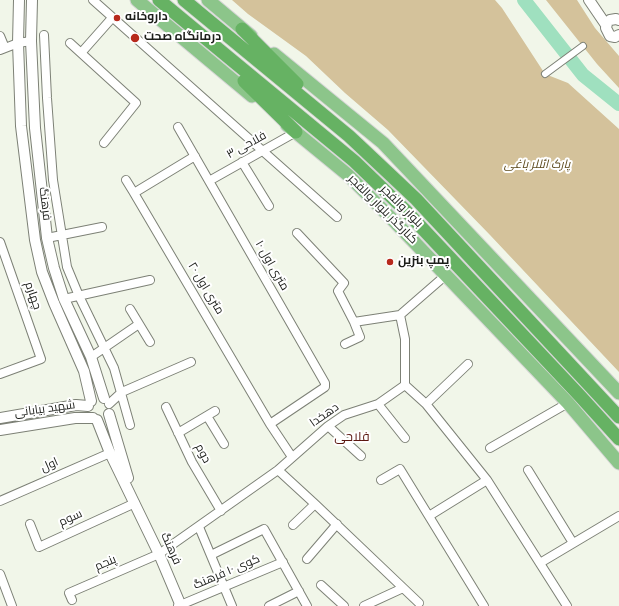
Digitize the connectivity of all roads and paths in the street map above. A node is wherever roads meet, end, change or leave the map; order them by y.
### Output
1 (19, 0) edge
2 (32, 0) edge
3 (94, 0) edge
4 (137, 0) edge
5 (159, 0) edge
6 (184, 0) edge
7 (208, 0) edge
8 (589, 0) edge
9 (597, 0) edge
10 (112, 18) junction
11 (614, 20) edge
12 (186, 23) junction
13 (242, 29) junction
14 (44, 35) dead end
15 (0, 36) edge
16 (617, 39) edge
17 (31, 41) junction
18 (18, 43) junction
19 (70, 44) dead end
20 (583, 46) dead end
21 (2, 49) edge
22 (81, 53) junction
23 (545, 74) dead end
24 (178, 127) dead end
25 (296, 132) junction
26 (349, 136) junction
27 (104, 143) dead end
28 (262, 151) junction
29 (195, 156) junction
30 (242, 162) junction
31 (126, 180) dead end
32 (209, 181) junction
33 (134, 193) junction
34 (269, 206) dead end
35 (337, 217) dead end
36 (102, 227) dead end
37 (297, 233) dead end
38 (61, 235) junction
39 (47, 238) junction
40 (0, 242) edge
41 (446, 275) junction
42 (150, 280) dead end
43 (79, 296) junction
44 (64, 299) junction
45 (130, 309) dead end
46 (400, 315) junction
47 (354, 322) junction
48 (139, 324) junction
49 (150, 342) dead end
50 (345, 344) dead end
51 (105, 348) junction
52 (91, 357) junction
53 (191, 362) dead end
54 (468, 364) dead end
55 (0, 374) edge
56 (405, 385) junction
57 (122, 392) junction
58 (619, 393) edge
59 (89, 403) junction
60 (568, 403) junction
61 (378, 404) junction
62 (426, 404) junction
63 (108, 405) junction
64 (166, 407) dead end
65 (215, 411) dead end
66 (207, 416) junction
67 (619, 417) edge
68 (0, 418) edge
69 (95, 419) junction
70 (270, 424) junction
71 (130, 425) dead end
72 (328, 426) junction
73 (0, 430) edge
74 (178, 433) junction
75 (405, 438) dead end
76 (619, 439) edge
77 (224, 444) dead end
78 (490, 448) dead end
79 (110, 453) junction
80 (361, 456) dead end
81 (292, 458) junction
82 (619, 463) edge
83 (278, 470) junction
84 (528, 470) dead end
85 (381, 480) dead end
86 (487, 480) junction
87 (0, 502) edge
88 (135, 503) junction
89 (315, 504) junction
90 (222, 511) junction
91 (429, 516) junction
92 (619, 516) edge
93 (30, 524) dead end
94 (337, 524) junction
95 (293, 525) dead end
96 (199, 527) junction
97 (573, 543) junction
98 (159, 554) junction
99 (211, 555) junction
100 (307, 559) dead end
101 (283, 562) junction
102 (540, 563) junction
103 (0, 574) edge
104 (321, 585) dead end
105 (224, 587) junction
106 (403, 588) junction
107 (299, 591) junction
108 (72, 600) dead end
109 (419, 603) dead end
110 (12, 606) edge
111 (180, 606) edge
112 (232, 606) edge
113 (269, 606) edge
114 (307, 606) edge
115 (344, 606) edge
116 (364, 606) edge
117 (484, 606) edge
118 (567, 606) edge

1 - 18 street, فرهنگ
2 - 17 street, فرهنگ
3 - 10 street
4 - 25 main road, کنارگذر بلوار والفجر
5 - 12 highway, بلوار والفجر
6 - 26 highway, بلوار والفجر
7 - 13 main road
8 - 11 street
9 - 11 street
10 - 22 street
10 - 28 street
11 - 16 street
12 - 25 highway
12 - 76 highway, بلوار والفجر
13 - 26 highway
13 - 58 main road
14 - 38 street
15 - 21 street
17 - 18 street
17 - 39 street, فرهنگ
18 - 21 street
18 - 59 street, فرهنگ
19 - 22 street
20 - 23 street
22 - 27 street
24 - 29 street, ۱۰ متری اول
25 - 28 street, فلاحی ۳
25 - 41 main road, کنارگذر بلوار والفجر
26 - 67 highway, بلوار والفجر
28 - 30 street, فلاحی ۳
28 - 35 street
29 - 32 street, ۱۰ متری اول
29 - 33 street
30 - 32 street, فلاحی ۳
30 - 34 street
31 - 33 street, ۲۰ متری اول
32 - 70 street, ۱۰ متری اول
33 - 70 street, ۲۰ متری اول
36 - 38 street
37 - 47 street
38 - 39 street
38 - 43 street
39 - 44 street, فرهنگ
40 - 55 street, چهارم
41 - 46 street
41 - 60 main road, کنارگذر بلوار والفجر
42 - 43 street
43 - 44 street
43 - 51 street
44 - 52 street, فرهنگ
45 - 48 street
46 - 47 street
46 - 56 street
47 - 50 street
48 - 49 street
48 - 51 street
51 - 52 street
51 - 57 street
52 - 63 street, فرهنگ
53 - 57 street
54 - 62 street
56 - 61 street, دهخدا
56 - 62 street
57 - 63 street
57 - 71 street
59 - 63 street
59 - 68 street, شهید بیابانی
59 - 69 street
60 - 78 street
60 - 82 main road, کنارگذر بلوار والفجر
61 - 72 street, دهخدا
61 - 75 street
62 - 86 street
63 - 69 street
63 - 88 street, فرهنگ
64 - 74 street, دوم
65 - 66 street
66 - 74 street
66 - 77 street
69 - 73 street, شهید بیابانی
69 - 79 street, فرهنگ
70 - 81 street, ۲۰ متری اول
72 - 80 street
72 - 81 street, دهخدا
74 - 90 street, دوم
79 - 87 street, اول
79 - 88 street, فرهنگ
81 - 83 street, دهخدا
83 - 89 street
83 - 90 street, دهخدا
84 - 97 street
85 - 91 street
86 - 91 street
86 - 102 street
88 - 93 street, سوم
88 - 98 street, فرهنگ
89 - 94 street
89 - 95 street
90 - 96 street, دهخدا
91 - 117 street
92 - 97 street
94 - 100 street
94 - 106 street
96 - 98 street, دهخدا
96 - 99 street
97 - 102 street
98 - 108 street, پنجم
98 - 111 street, فرهنگ
99 - 101 street
99 - 105 street
101 - 105 street, کوی ۱۰ فرهنگ
101 - 107 street
102 - 118 street
103 - 110 street
104 - 115 street
105 - 111 street, کوی ۱۰ فرهنگ
105 - 112 street
106 - 109 street
106 - 116 street
107 - 113 street
107 - 114 street

